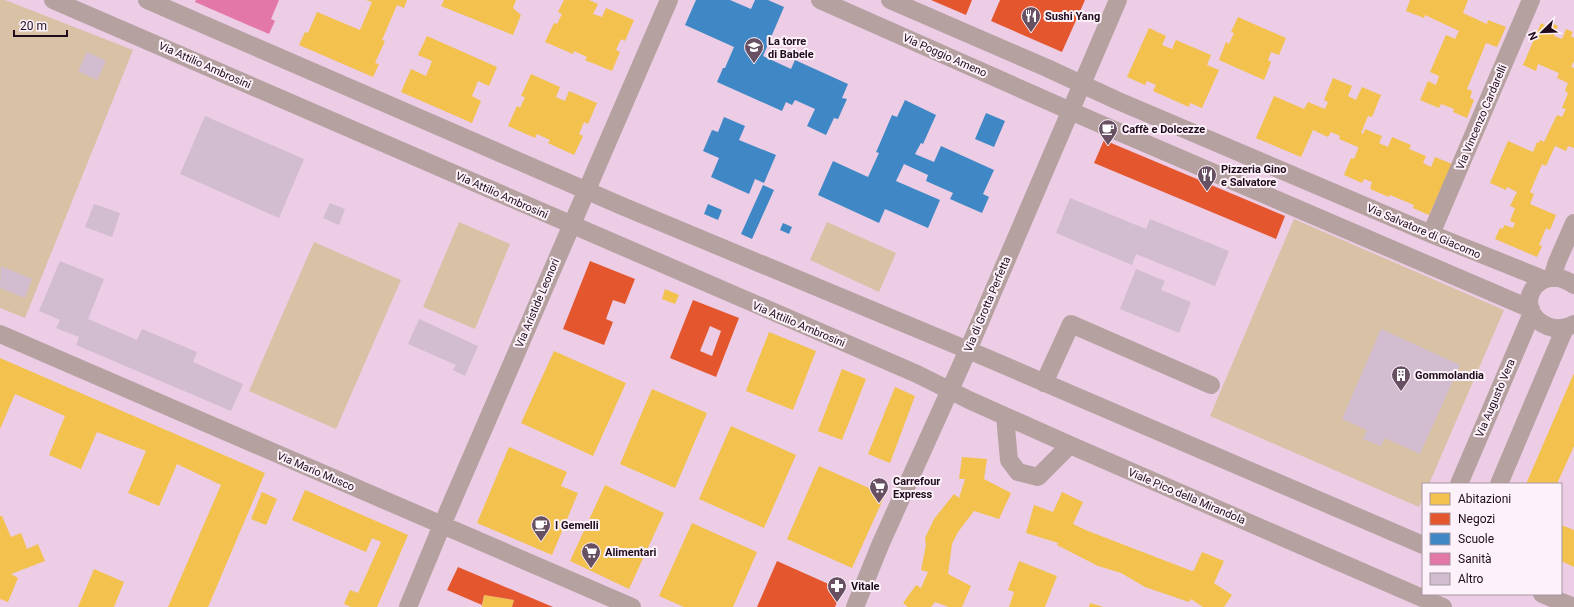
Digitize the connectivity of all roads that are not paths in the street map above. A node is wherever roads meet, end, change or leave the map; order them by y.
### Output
1 (53, 0) edge
2 (146, 0) edge
3 (669, 0) edge
4 (820, 0) edge
5 (890, 0) edge
6 (1118, 0) edge
7 (1531, 0) edge
8 (1047, 68) junction
9 (1082, 84) junction
10 (1035, 94) junction
11 (1116, 100) junction
12 (1071, 110) junction
13 (1107, 126) junction
14 (1306, 181) junction
15 (586, 190) junction
16 (1295, 208) junction
17 (1574, 223) edge
18 (571, 225) junction
19 (1431, 234) junction
20 (1547, 279) junction
21 (1574, 285) edge
22 (1531, 311) junction
23 (1570, 326) edge
24 (0, 334) edge
25 (968, 350) junction
26 (1044, 383) junction
27 (1211, 385) dead end
28 (950, 391) junction
29 (1005, 416) junction
30 (1070, 445) junction
31 (1459, 483) edge
32 (1499, 483) edge
33 (442, 525) junction
34 (1422, 545) edge
35 (1544, 595) edge
36 (1426, 597) edge
37 (408, 607) edge
38 (632, 607) edge
39 (855, 607) edge
40 (1443, 607) edge
41 (1574, 607) edge

1 - 18 street, Via Attilio Ambrosini
2 - 15 street
3 - 15 street, Via Aristide Leonori
4 - 10 street, Via Poggio Ameno
5 - 8 street
6 - 9 street, Via di Grotta Perfetta
7 - 19 street, Via Vincenzo Cardarelli
8 - 9 street
8 - 10 street
9 - 11 street, Via Salvatore di Giacomo
9 - 12 street, Via di Grotta Perfetta
10 - 12 street, Via Poggio Ameno
11 - 13 street
11 - 14 street, Via Salvatore di Giacomo
12 - 13 street
12 - 25 street, Via di Grotta Perfetta
13 - 16 street
14 - 16 street
14 - 19 street, Via Salvatore di Giacomo
15 - 18 street, Via Aristide Leonori
15 - 25 street
16 - 22 street
17 - 20 street
18 - 28 street, Via Attilio Ambrosini
18 - 33 street, Via Aristide Leonori
19 - 20 street, Via Salvatore di Giacomo
20 - 21 street, Via Salvatore di Giacomo
20 - 22 street, Via Augusto Vera
22 - 23 street
22 - 31 street, Via Augusto Vera
23 - 32 street
24 - 33 street, Via Mario Musco
25 - 26 street
25 - 28 street, Via di Grotta Perfetta
26 - 27 street
26 - 34 street
28 - 29 street, Viale Pico della Mirandola
28 - 39 street, Via di Grotta Perfetta
29 - 30 street, Viale Pico della Mirandola
29 - 30 street
30 - 36 street, Viale Pico della Mirandola
33 - 37 street, Via Aristide Leonori
33 - 38 street, Via Mario Musco
35 - 41 street
36 - 40 street, Viale Pico della Mirandola

